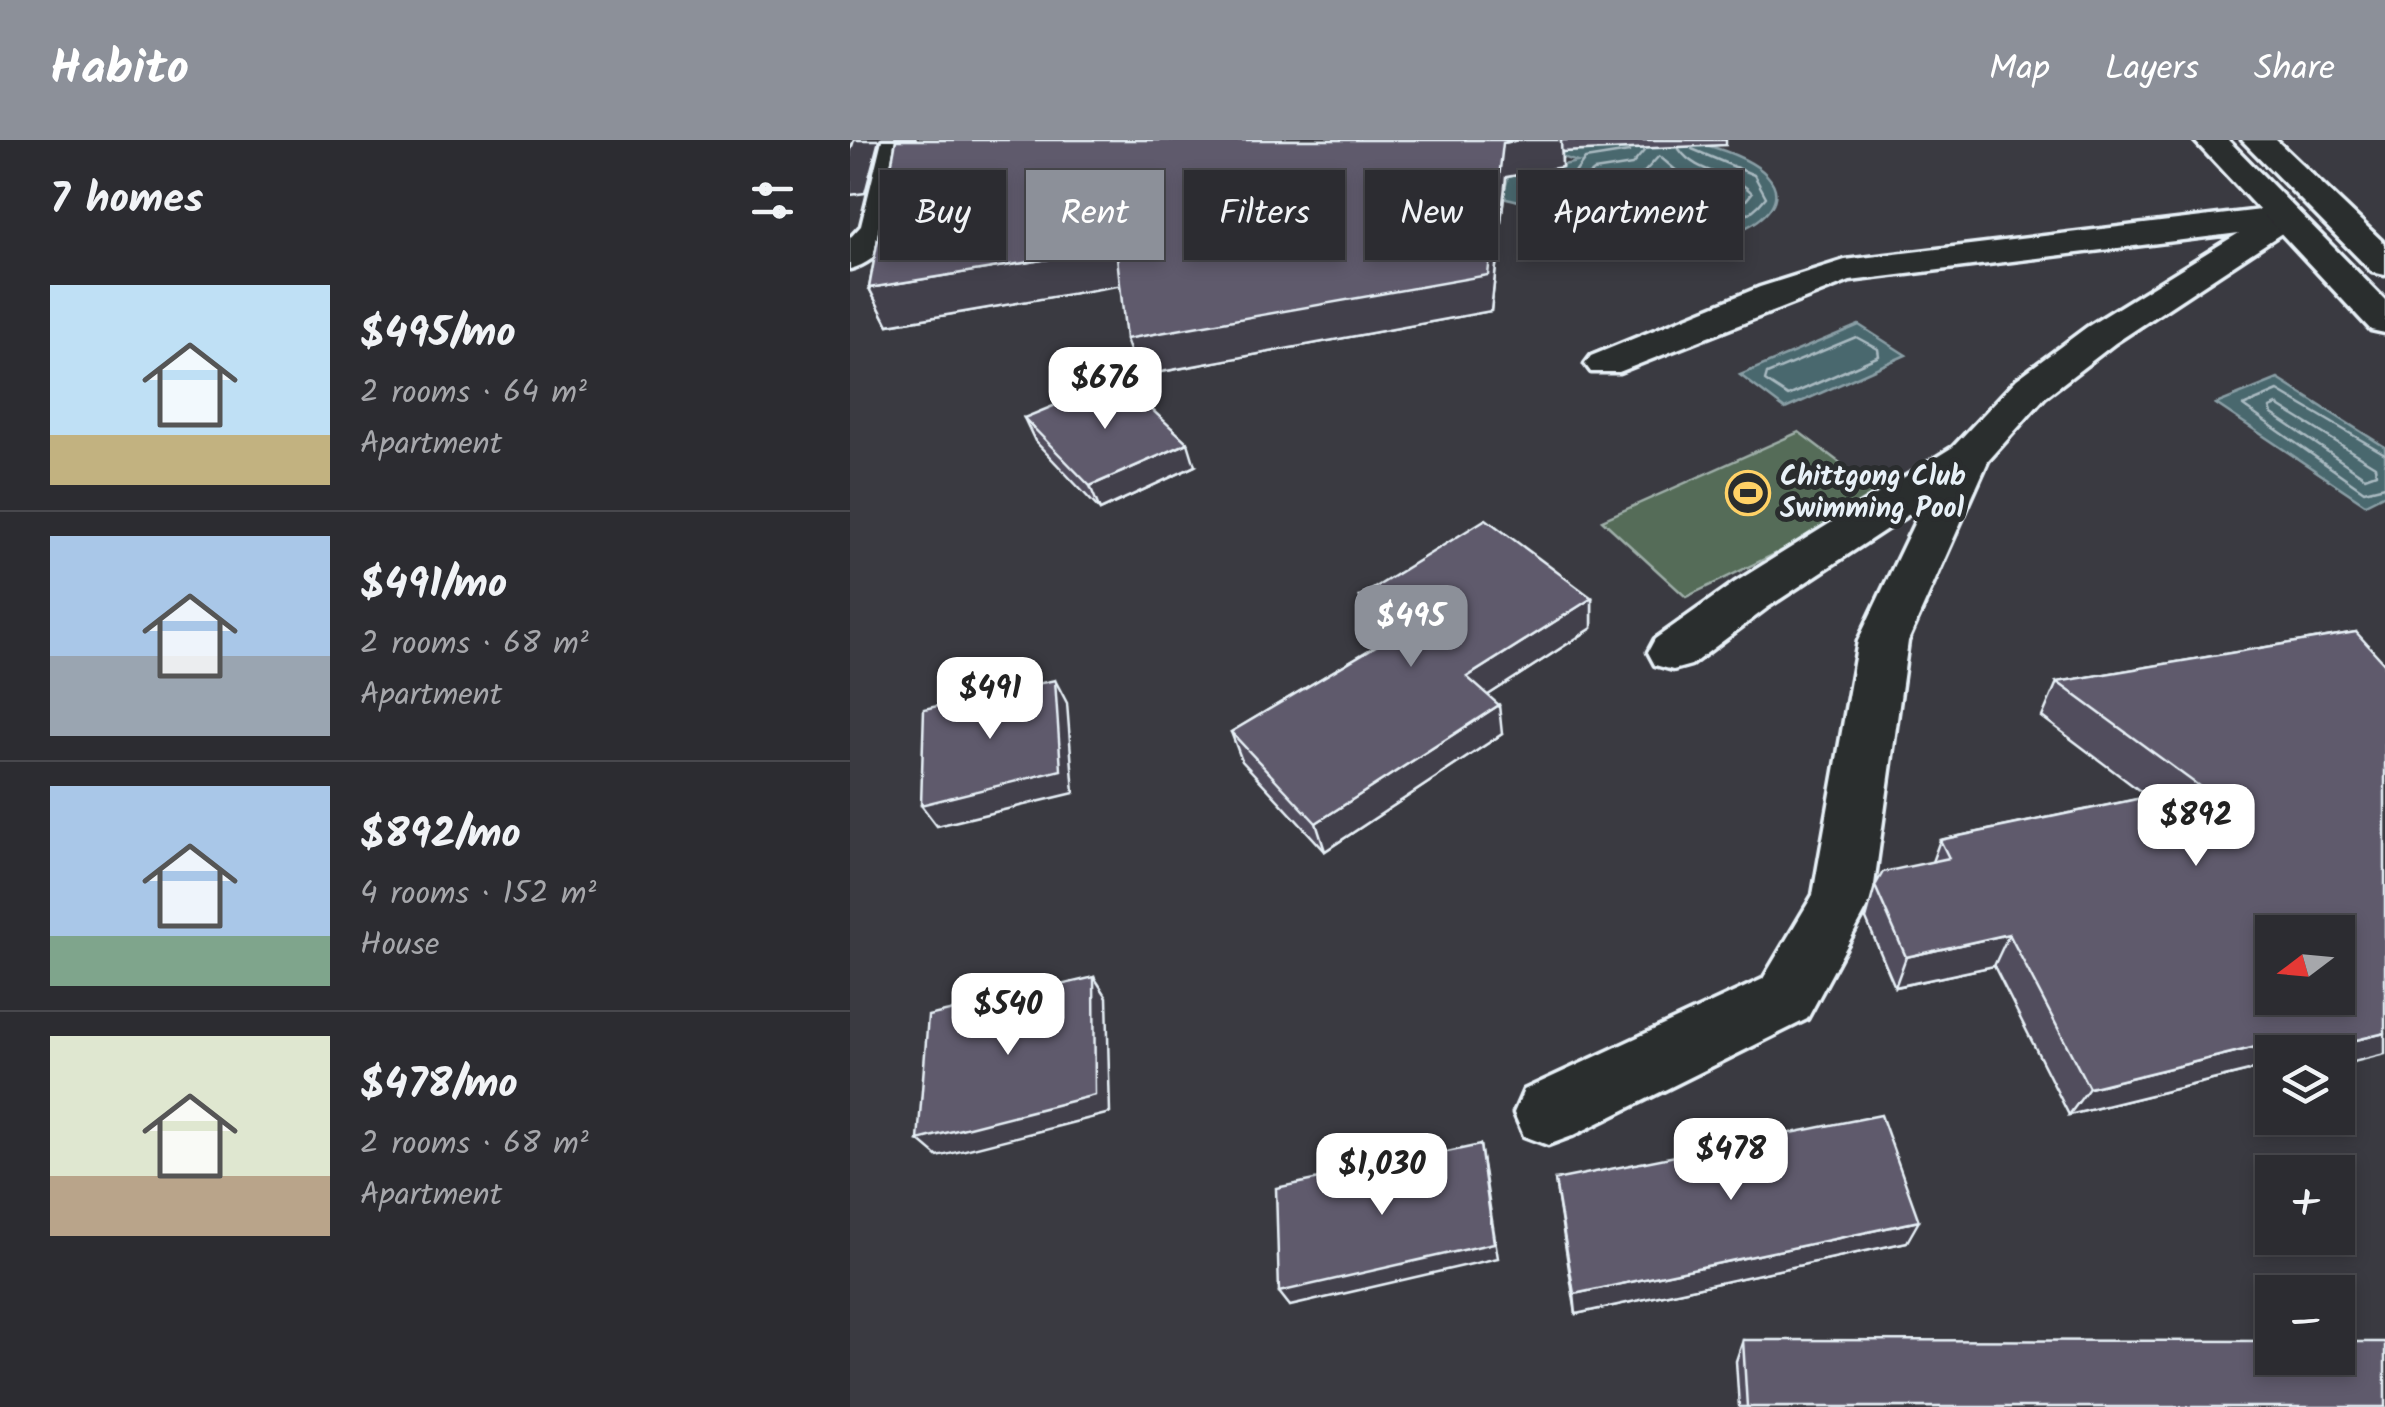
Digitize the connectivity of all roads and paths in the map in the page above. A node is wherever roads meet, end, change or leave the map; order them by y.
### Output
1 (898, 140) edge
2 (2210, 140) edge
3 (2258, 140) edge
4 (2307, 216) junction
5 (850, 258) edge
6 (2385, 264) edge
7 (2385, 322) edge
8 (1604, 364) dead end
9 (1968, 456) junction
10 (1673, 652) dead end
11 (1548, 1113) dead end

1 - 5 main road
2 - 4 main road
3 - 4 main road
4 - 6 main road
4 - 7 main road
4 - 8 main road
4 - 9 main road
9 - 10 main road
9 - 11 main road

